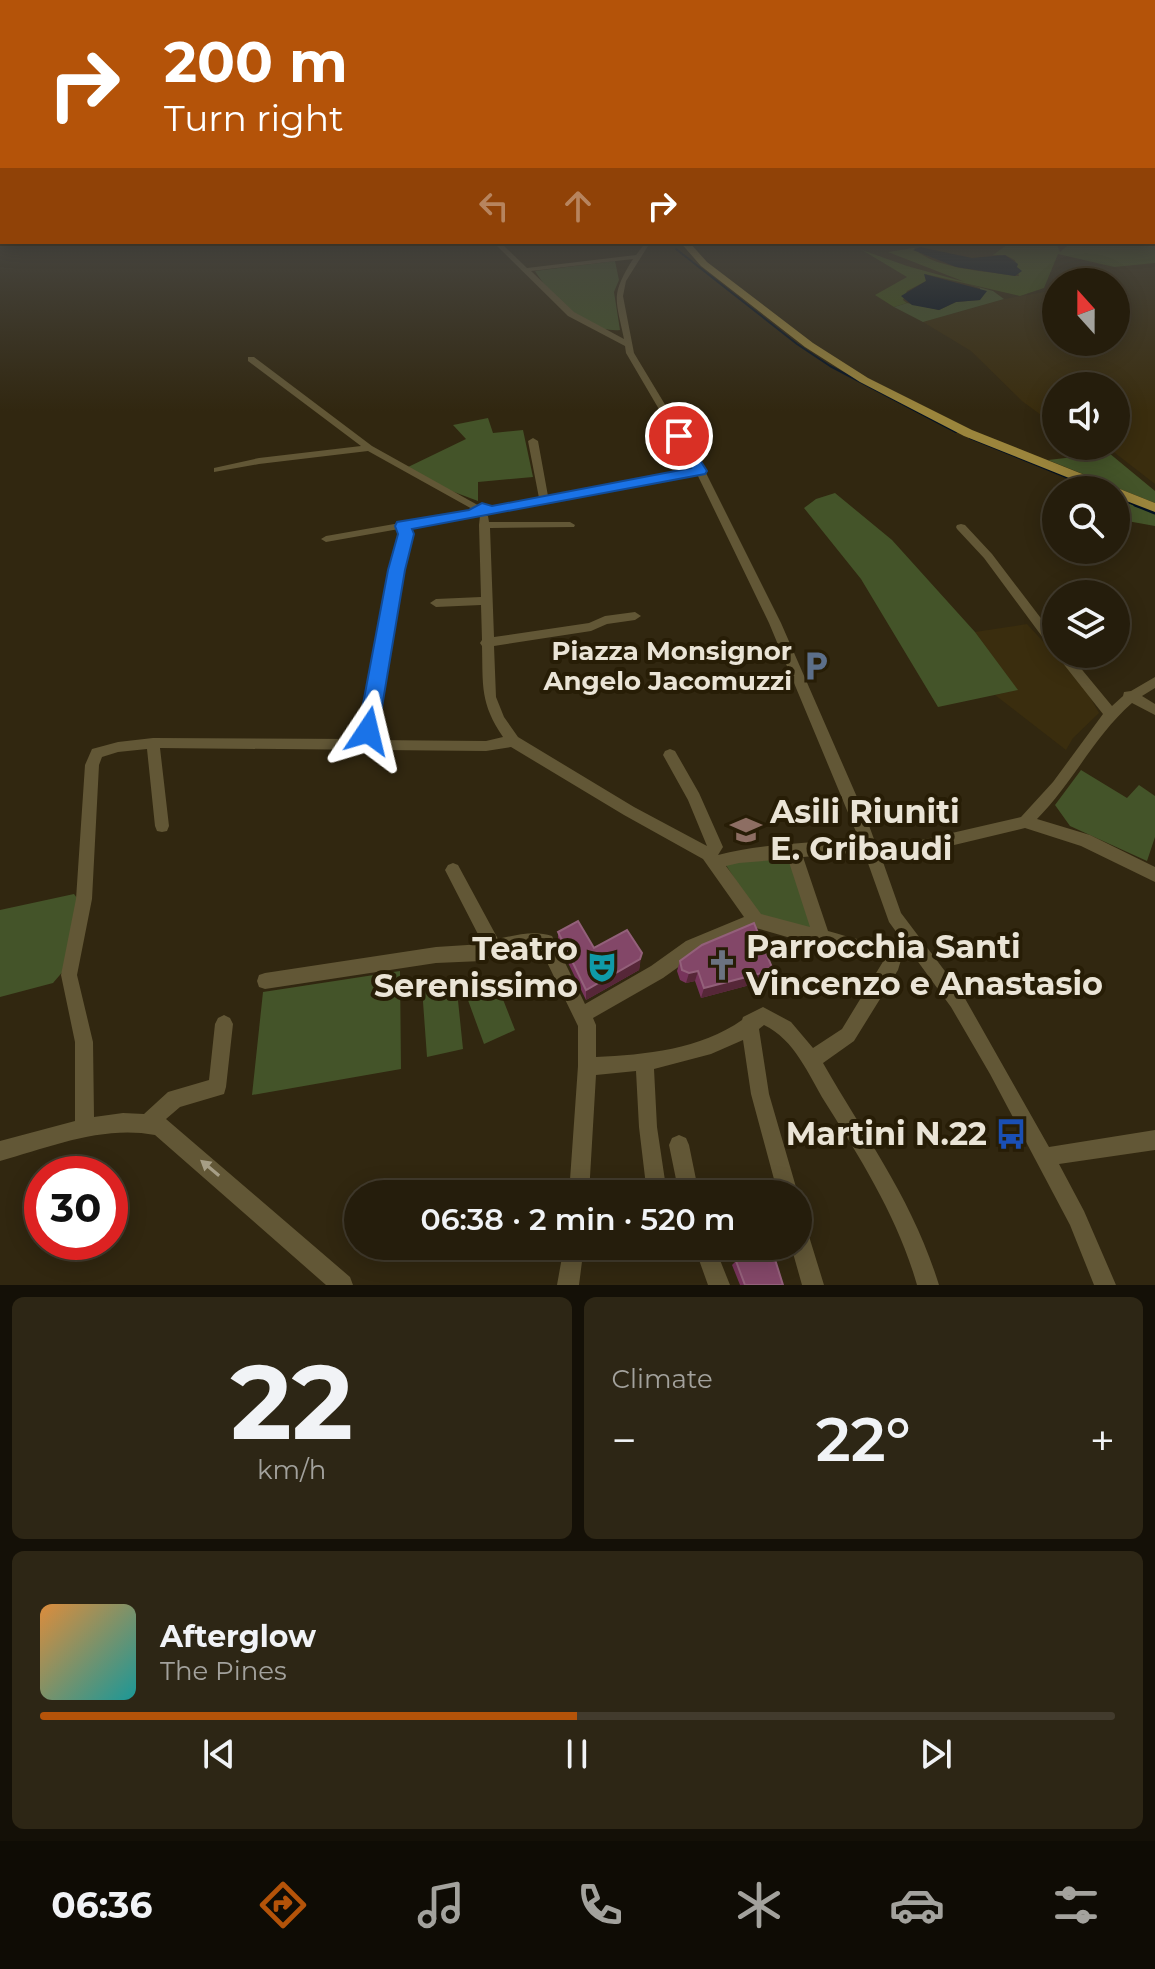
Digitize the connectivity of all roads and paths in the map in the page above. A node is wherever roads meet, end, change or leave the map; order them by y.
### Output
1 (547, 291) edge
2 (620, 291) edge
3 (739, 291) edge
4 (628, 345) junction
5 (251, 359) dead end
6 (533, 441) dead end
7 (369, 448) junction
8 (217, 470) dead end
9 (700, 471) junction
10 (1075, 476) edge
11 (1130, 498) edge
12 (544, 500) junction
13 (1155, 508) edge
14 (482, 515) junction
15 (570, 525) dead end
16 (403, 526) junction
17 (961, 527) dead end
18 (326, 539) dead end
19 (485, 601) junction
20 (436, 603) dead end
21 (635, 616) dead end
22 (1042, 628) edge
23 (486, 643) junction
24 (1073, 668) edge
25 (1155, 682) edge
26 (1129, 695) junction
27 (1155, 710) edge
28 (1110, 713) junction
29 (513, 741) junction
30 (153, 743) junction
31 (362, 743) junction
32 (670, 755) dead end
33 (1025, 822) junction
34 (162, 826) dead end
35 (793, 850) junction
36 (871, 852) junction
37 (712, 858) junction
38 (453, 870) dead end
39 (1155, 875) edge
40 (756, 920) junction
41 (822, 939) junction
42 (494, 948) junction
43 (920, 950) junction
44 (893, 953) junction
45 (265, 981) dead end
46 (584, 1014) junction
47 (749, 1023) junction
48 (224, 1024) dead end
49 (812, 1060) junction
50 (645, 1061) junction
51 (587, 1066) junction
52 (149, 1122) junction
53 (85, 1129) junction
54 (1155, 1140) edge
55 (679, 1145) dead end
56 (0, 1151) edge
57 (1044, 1157) junction
58 (580, 1180) edge
59 (655, 1180) edge
60 (686, 1180) edge
61 (784, 1180) edge
62 (572, 1260) edge
63 (709, 1260) edge
64 (806, 1260) edge
65 (342, 1285) edge
66 (568, 1285) edge
67 (719, 1285) edge
68 (813, 1285) edge
69 (928, 1285) edge
70 (1105, 1285) edge

1 - 4 street
2 - 4 street
3 - 10 main road
4 - 9 street
5 - 7 street
6 - 12 street
7 - 8 street
7 - 14 street
9 - 12 street
9 - 36 street
11 - 13 main road
12 - 14 street
14 - 15 street
14 - 16 street
14 - 19 street
16 - 18 street
16 - 31 street
17 - 22 street
19 - 20 street
19 - 23 street
21 - 23 street
23 - 29 street
24 - 28 street
25 - 26 street
26 - 27 street
26 - 28 street
28 - 33 street
29 - 31 street
29 - 37 street
30 - 31 street
30 - 34 street
30 - 53 street
32 - 37 street
33 - 36 street
33 - 39 street
35 - 36 street
35 - 37 street
35 - 41 street
36 - 43 street
37 - 40 street
38 - 42 street
40 - 41 street
40 - 46 street
41 - 44 street
42 - 45 street
42 - 46 street
43 - 44 street
43 - 57 street
44 - 49 street
46 - 51 street
47 - 49 street
47 - 50 street
47 - 61 street
48 - 52 street
49 - 69 street
50 - 51 street
50 - 59 street
51 - 58 street
52 - 53 street
65 -> 52 street
53 - 56 street
54 - 57 street
55 - 60 street
57 - 70 street
62 - 66 street
63 - 67 street
64 - 68 street

